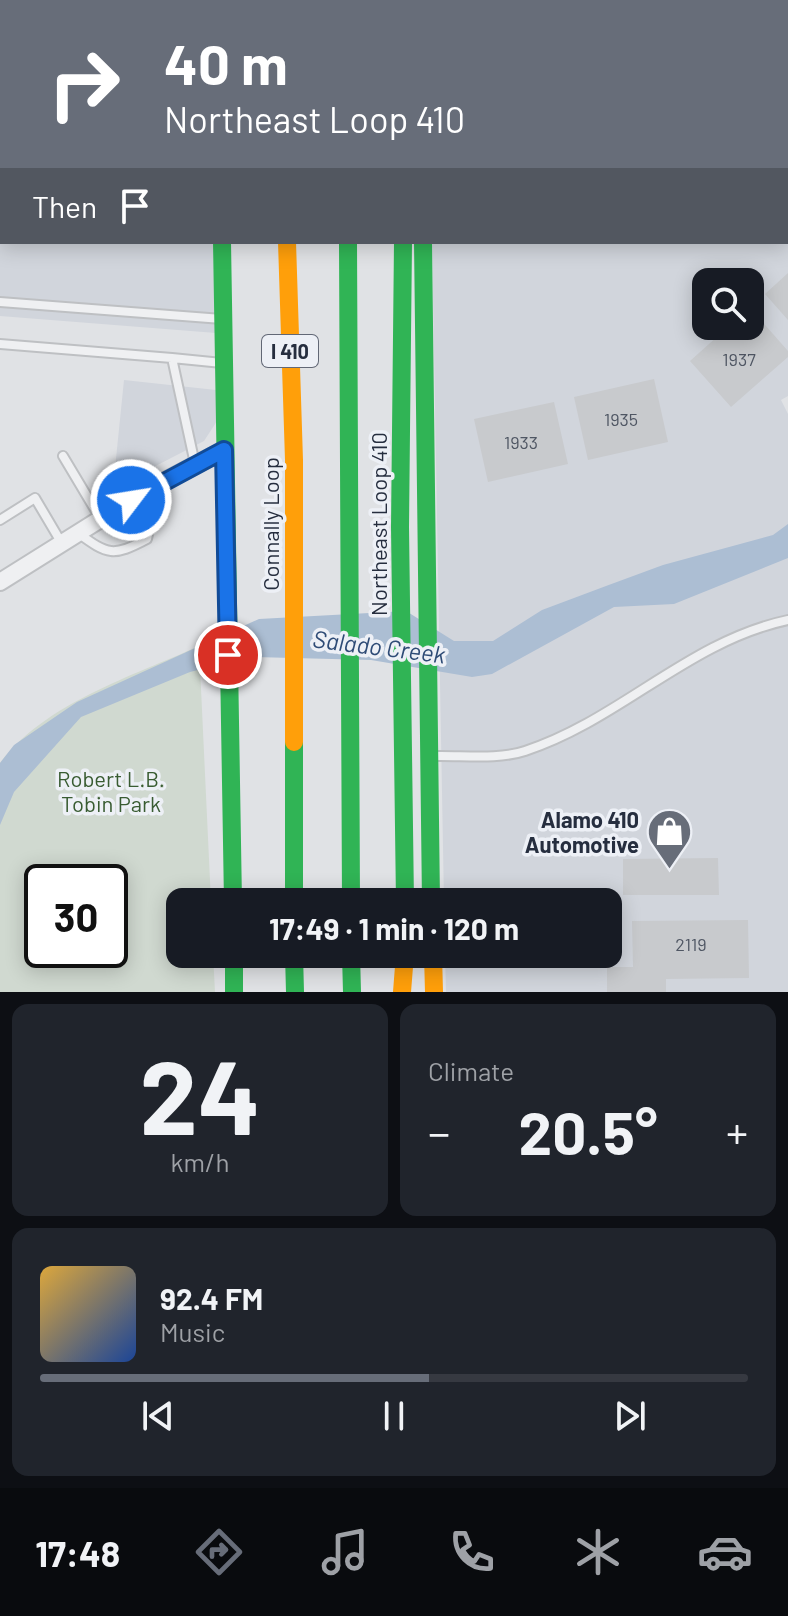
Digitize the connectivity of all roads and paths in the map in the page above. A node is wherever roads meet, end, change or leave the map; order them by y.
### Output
1 (222, 244) edge
2 (287, 244) edge
3 (348, 244) edge
4 (403, 244) edge
5 (423, 244) edge
6 (0, 302) edge
7 (223, 319) junction
8 (0, 344) edge
9 (172, 358) junction
10 (223, 363) junction
11 (224, 450) junction
12 (63, 456) dead end
13 (195, 464) junction
14 (142, 493) junction
15 (100, 518) junction
16 (0, 520) edge
17 (77, 532) junction
18 (61, 542) junction
19 (0, 582) edge
20 (788, 620) edge
21 (428, 756) junction
22 (233, 888) edge
23 (294, 888) edge
24 (351, 888) edge
25 (404, 888) edge
26 (431, 888) edge
27 (234, 968) edge
28 (294, 968) edge
29 (351, 968) edge
30 (405, 968) edge
31 (407, 968) edge
32 (433, 968) edge
33 (234, 992) edge
34 (295, 992) edge
35 (352, 992) edge
36 (402, 992) edge
37 (409, 992) edge
38 (434, 992) edge

1 - 7 main road
2 - 23 main road, Connally Loop / I 410
3 - 24 main road, I 410
4 - 25 main road, Northeast Loop 410
5 - 21 main road
6 - 7 lane
7 - 10 main road
8 - 9 lane
9 - 10 lane
9 - 13 lane
10 - 11 main road
11 - 13 street
11 - 22 main road
12 - 15 lane
13 - 14 street
14 - 15 street
14 - 17 lane
15 - 17 street
16 - 18 lane
17 - 18 street
18 - 19 street
20 - 21 lane
21 - 26 main road
27 - 33 main road
28 - 34 main road
29 - 35 main road
30 - 36 main road
31 - 37 main road
32 - 38 main road

